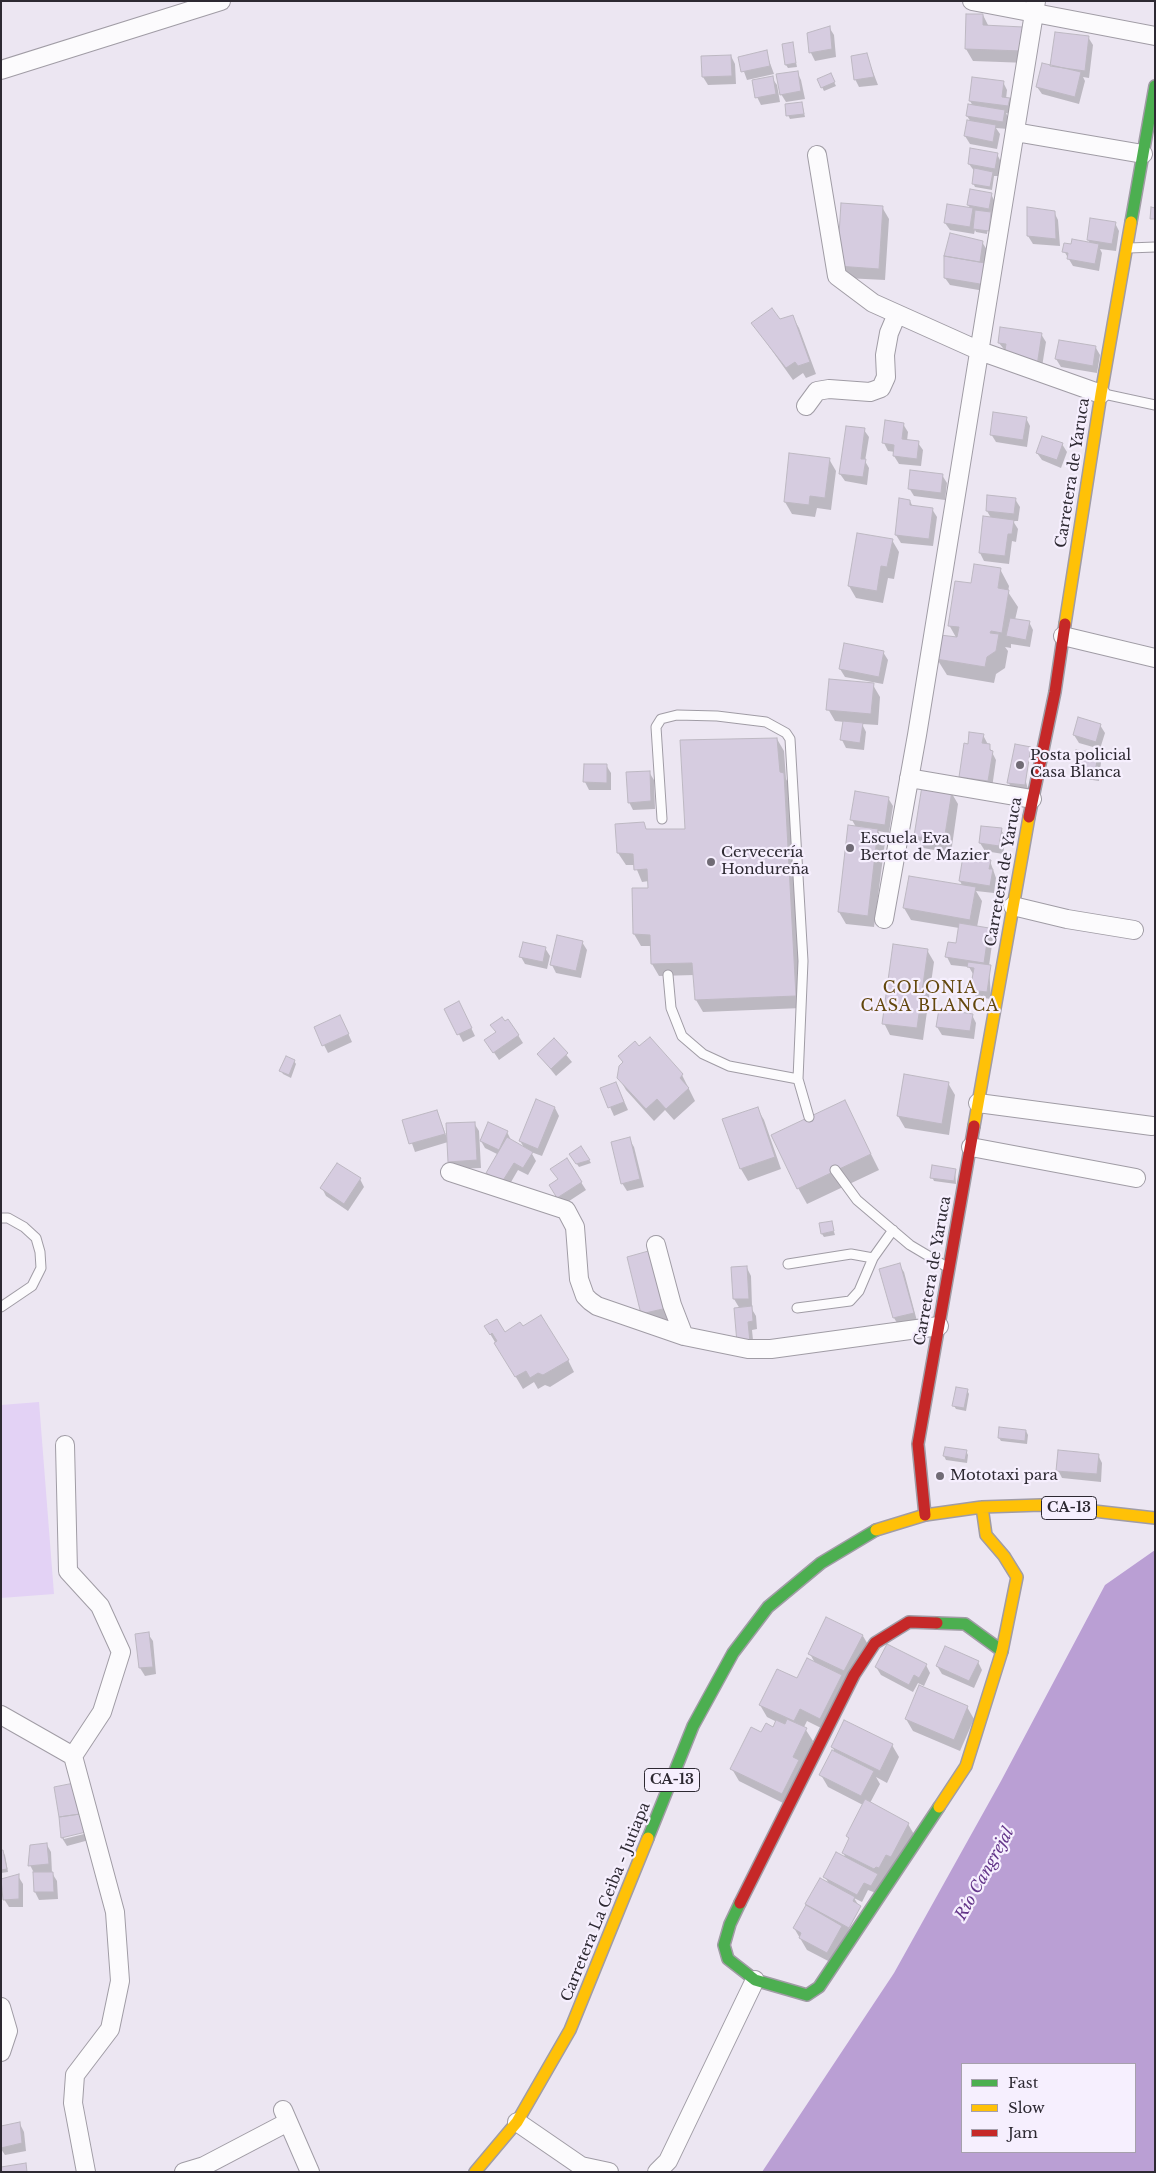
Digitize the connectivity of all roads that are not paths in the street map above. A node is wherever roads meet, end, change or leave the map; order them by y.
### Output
1 (221, 1) edge
2 (972, 1) edge
3 (1035, 7) edge
4 (1155, 36) edge
5 (1, 70) edge
6 (1155, 86) edge
7 (1014, 132) junction
8 (1143, 154) junction
9 (817, 155) dead end
10 (1155, 247) edge
11 (1127, 248) junction
12 (897, 314) junction
13 (980, 351) junction
14 (1101, 394) junction
15 (1155, 405) edge
16 (806, 406) dead end
17 (1063, 636) junction
18 (1155, 658) edge
19 (910, 778) junction
20 (1032, 798) junction
21 (662, 818) dead end
22 (1014, 906) junction
23 (884, 919) dead end
24 (1134, 930) dead end
25 (668, 975) dead end
26 (798, 1078) junction
27 (978, 1103) junction
28 (809, 1117) dead end
29 (1152, 1126) dead end
30 (971, 1147) junction
31 (835, 1170) dead end
32 (450, 1172) dead end
33 (1136, 1178) dead end
34 (1, 1218) edge
35 (893, 1230) junction
36 (656, 1245) dead end
37 (873, 1258) junction
38 (788, 1264) dead end
39 (949, 1268) junction
40 (1, 1307) edge
41 (797, 1308) dead end
42 (939, 1326) junction
43 (684, 1336) junction
44 (65, 1445) dead end
45 (982, 1507) junction
46 (925, 1515) junction
47 (1155, 1518) edge
48 (1002, 1651) junction
49 (1, 1716) edge
50 (73, 1756) junction
51 (755, 1980) junction
52 (1, 2006) edge
53 (1, 2052) edge
54 (517, 2122) junction
55 (579, 2169) edge
56 (86, 2172) edge
57 (184, 2172) edge
58 (310, 2172) edge
59 (475, 2172) edge
60 (609, 2172) edge
61 (657, 2172) edge

1 - 5 street
2 - 3 street
3 - 4 street
3 - 7 street
6 - 8 street, Carretera de Yaruca
7 - 8 street
7 - 13 street
8 - 11 street, Carretera de Yaruca
9 - 12 street
10 - 11 lane
11 - 14 street, Carretera de Yaruca
12 - 13 street
12 - 16 street
13 - 14 street
13 - 19 street
14 - 15 lane
14 - 17 street, Carretera de Yaruca
17 - 18 street
17 - 20 street, Carretera de Yaruca
19 - 20 street
19 - 23 street
20 - 22 street, Carretera de Yaruca
21 - 26 lane
22 - 24 street
22 - 27 street, Carretera de Yaruca
25 - 26 lane
26 - 28 lane
27 - 29 street
27 - 30 street, Carretera de Yaruca
30 - 33 street
30 - 39 street, Carretera de Yaruca
31 - 35 lane
32 - 43 street
34 - 40 lane
35 - 37 lane
35 - 39 lane
36 - 43 street
37 - 38 lane
37 - 41 lane
39 - 42 street, Carretera de Yaruca
42 - 43 street
42 - 46 street, Carretera de Yaruca
44 - 50 street
45 - 46 street, Carretera La Ceiba - Jutiapa / CA-13
45 - 47 street, Carretera La Ceiba - Jutiapa / CA-13
45 - 48 street
46 - 54 street, Carretera La Ceiba - Jutiapa / CA-13
48 - 51 street
48 - 51 street
49 - 50 street
50 - 56 street
51 - 61 street
52 - 53 street
54 - 55 street
54 - 59 street, Carretera La Ceiba - Jutiapa / CA-13
55 - 60 street
57 - 58 street

